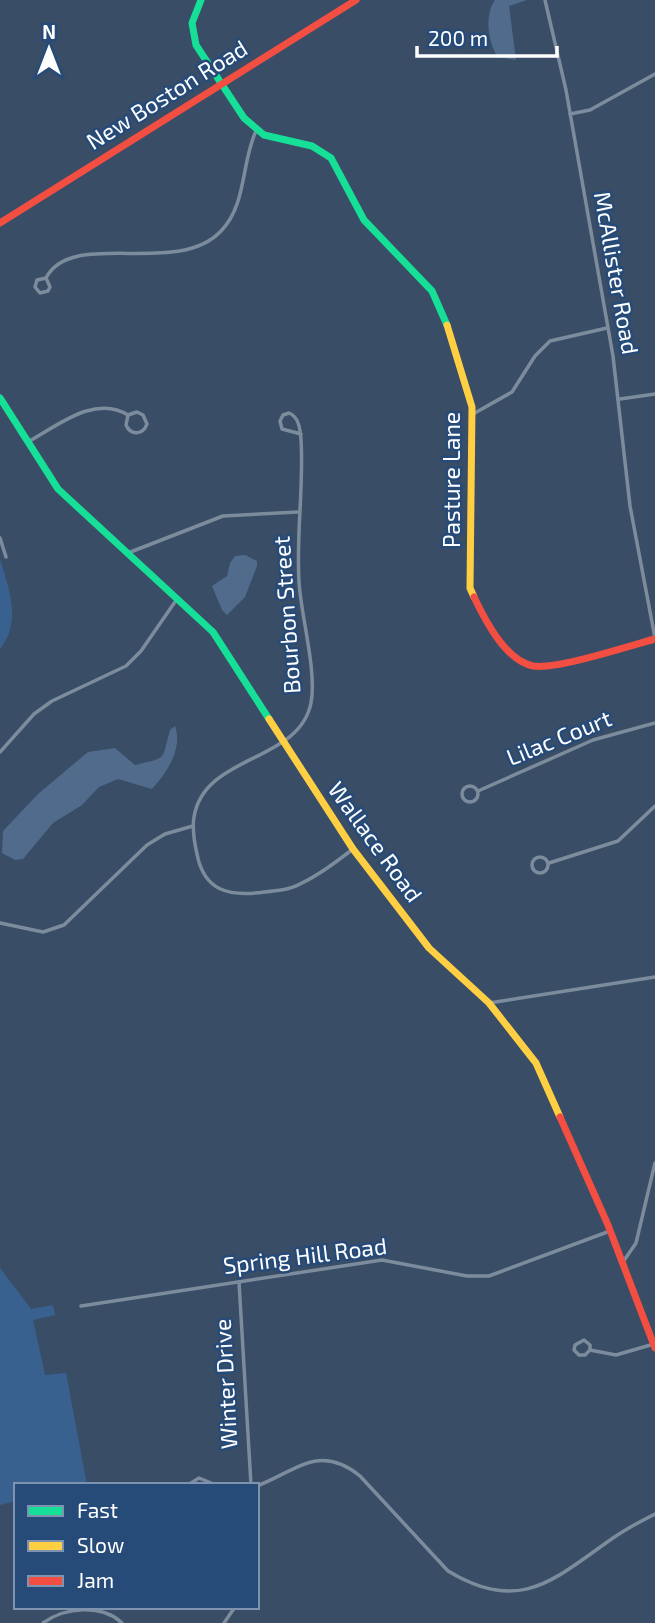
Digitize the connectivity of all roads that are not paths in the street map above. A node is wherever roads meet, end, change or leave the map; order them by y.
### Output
1 (201, 0) edge
2 (356, 0) edge
3 (545, 0) edge
4 (655, 74) edge
5 (221, 84) junction
6 (570, 114) junction
7 (256, 131) junction
8 (0, 223) edge
9 (46, 278) junction
10 (607, 328) junction
11 (655, 394) edge
12 (0, 398) edge
13 (620, 399) junction
14 (473, 414) junction
15 (128, 415) junction
16 (301, 434) junction
17 (26, 443) junction
18 (299, 512) junction
19 (0, 538) edge
20 (126, 554) junction
21 (6, 557) dead end
22 (177, 599) junction
23 (655, 639) edge
24 (655, 723) edge
25 (282, 741) junction
26 (0, 752) edge
27 (478, 792) junction
28 (655, 806) edge
29 (193, 825) junction
30 (353, 849) junction
31 (549, 863) junction
32 (0, 923) edge
33 (655, 977) edge
34 (489, 1003) junction
35 (655, 1163) edge
36 (611, 1231) junction
37 (623, 1262) junction
38 (239, 1282) junction
39 (81, 1306) dead end
40 (654, 1345) edge
41 (590, 1350) junction
42 (191, 1483) edge
43 (211, 1483) edge
44 (251, 1483) edge
45 (259, 1485) edge
46 (655, 1514) edge
47 (43, 1623) edge
48 (122, 1623) edge

1 - 5 street
2 - 5 street, New Boston Road
3 - 6 street, McAllister Road
4 - 6 street
5 - 7 street
5 - 8 street, New Boston Road
6 - 10 street, McAllister Road
7 - 9 street
7 - 14 street, Pasture Lane
9 - 9 street
10 - 13 street, McAllister Road
10 - 14 street
11 - 13 street
12 - 17 street, Wallace Road
13 - 23 street, McAllister Road
14 - 23 street, Pasture Lane
15 - 15 street
15 - 17 street
16 - 16 street
16 - 18 street, Bourbon Street
17 - 20 street, Wallace Road
18 - 20 street
18 - 25 street, Bourbon Street
19 - 21 street
20 - 22 street, Wallace Road
22 - 25 street, Wallace Road
22 - 26 street
24 - 27 street, Lilac Court
25 - 29 street
25 - 30 street, Wallace Road
27 - 27 street, Lilac Court
28 - 31 street
29 - 30 street
29 - 32 street
30 - 34 street, Wallace Road
31 - 31 street
33 - 34 street
34 - 36 street, Wallace Road
35 - 37 street
36 - 37 street, Wallace Road
36 - 38 street, Spring Hill Road
37 - 40 street, Wallace Road
38 - 39 street, Spring Hill Road
38 - 44 street, Winter Drive
40 - 41 street
41 - 41 street
42 - 43 street
45 - 46 street
47 - 48 street

